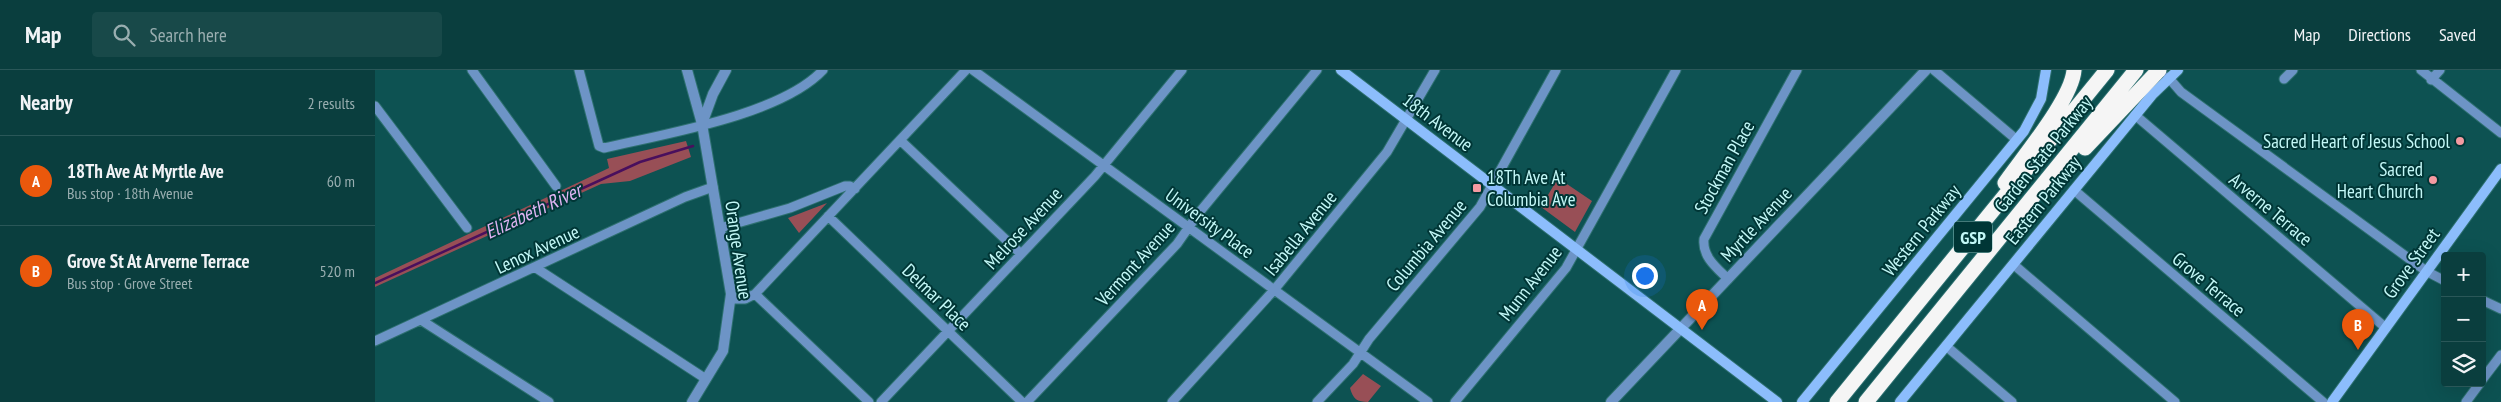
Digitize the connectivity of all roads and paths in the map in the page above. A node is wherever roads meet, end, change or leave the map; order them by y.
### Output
1 (472, 70) edge
2 (579, 70) edge
3 (687, 70) edge
4 (726, 70) edge
5 (823, 70) edge
6 (966, 70) edge
7 (973, 70) edge
8 (1182, 70) edge
9 (1317, 70) edge
10 (1341, 70) edge
11 (1435, 70) edge
12 (1556, 70) edge
13 (1676, 70) edge
14 (1797, 70) edge
15 (1926, 70) edge
16 (1934, 70) edge
17 (2046, 70) edge
18 (2074, 70) edge
19 (2107, 70) edge
20 (2135, 70) edge
21 (2178, 70) edge
22 (2293, 70) edge
23 (2421, 70) edge
24 (2440, 70) edge
25 (2164, 74) edge
26 (2284, 80) dead end
27 (2431, 80) junction
28 (375, 106) edge
29 (2135, 115) junction
30 (1407, 120) junction
31 (702, 124) junction
32 (2501, 134) edge
33 (900, 140) junction
34 (2017, 140) junction
35 (1104, 165) junction
36 (2501, 169) edge
37 (2497, 181) edge
38 (1492, 185) junction
39 (556, 186) dead end
40 (713, 187) junction
41 (855, 188) junction
42 (2074, 190) junction
43 (829, 216) junction
44 (1189, 227) junction
45 (467, 228) dead end
46 (720, 228) junction
47 (2005, 233) junction
48 (1577, 249) junction
49 (1021, 254) junction
50 (2013, 264) junction
51 (535, 268) junction
52 (2426, 272) junction
53 (1728, 279) junction
54 (2441, 279) edge
55 (1934, 284) junction
56 (1274, 290) junction
57 (755, 294) junction
58 (731, 299) junction
59 (2486, 302) edge
60 (2501, 309) edge
61 (421, 320) junction
62 (1681, 328) junction
63 (2386, 328) junction
64 (948, 331) junction
65 (375, 342) edge
66 (1946, 346) junction
67 (1361, 353) junction
68 (2501, 355) edge
69 (2486, 375) edge
70 (706, 380) junction
71 (2477, 387) edge
72 (549, 402) edge
73 (692, 402) edge
74 (869, 402) edge
75 (881, 402) edge
76 (1022, 402) edge
77 (1027, 402) edge
78 (1172, 402) edge
79 (1317, 402) edge
80 (1428, 402) edge
81 (1455, 402) edge
82 (1611, 402) edge
83 (1777, 402) edge
84 (1802, 402) edge
85 (1837, 402) edge
86 (1866, 402) edge
87 (1900, 402) edge
88 (2012, 402) edge
89 (2175, 402) edge
90 (2323, 402) edge
91 (2332, 402) edge
92 (2466, 402) edge

1 - 39 street
2 - 31 street
3 - 31 street, Orange Avenue
4 - 31 street
5 - 31 street
6 - 33 street
7 - 35 street, University Place
8 - 35 street, Melrose Avenue
9 - 44 street, Vermont Avenue
10 - 30 main road, 18th Avenue
11 - 30 street, Isabella Avenue
12 - 38 street, Columbia Avenue
13 - 48 street, Munn Avenue
14 - 53 street, Stockman Place
15 - 53 street, Myrtle Avenue
16 - 34 street
17 - 34 main road, Western Parkway
18 - 55 highway
19 - 55 highway, Garden State Parkway / GSP
20 - 47 highway, Garden State Parkway / GSP
21 - 25 main road, Eastern Parkway
22 - 26 street
23 - 27 street
24 - 27 street
25 - 29 main road, Eastern Parkway
25 - 47 highway
25 - 52 street
27 - 32 street
28 - 45 street
29 - 42 main road, Eastern Parkway
29 - 63 street, Arverne Terrace
30 - 38 main road, 18th Avenue
30 - 56 street, Isabella Avenue
31 - 40 street, Orange Avenue
33 - 41 street
33 - 49 street
34 - 84 main road, Western Parkway
35 - 44 street, University Place
35 - 49 street, Melrose Avenue
36 - 37 main road, Grove Street
37 - 52 main road, Grove Street
38 - 48 main road, 18th Avenue
38 - 67 street, Columbia Avenue
40 - 46 street, Orange Avenue
40 - 51 street, Lenox Avenue
41 - 43 street
41 - 46 street
42 - 50 main road, Eastern Parkway
42 - 90 street, Grove Terrace
43 - 57 street
43 - 64 street, Delmar Place
44 - 56 street, University Place
44 - 77 street, Vermont Avenue
46 - 58 street, Orange Avenue
47 - 86 highway, Garden State Parkway / GSP
48 - 62 main road, 18th Avenue
48 - 81 street, Munn Avenue
49 - 64 street, Melrose Avenue
50 - 66 main road, Eastern Parkway
50 - 89 street
51 - 61 street, Lenox Avenue
51 - 70 street
52 - 54 street
52 - 63 main road, Grove Street
53 - 62 street, Myrtle Avenue
55 - 85 highway, Garden State Parkway / GSP
56 - 67 street, University Place
56 - 78 street, Isabella Avenue
57 - 58 street
57 - 74 street
58 - 70 street, Orange Avenue
59 - 60 street
61 - 65 street, Lenox Avenue
61 - 72 street
62 - 82 street, Myrtle Avenue
62 - 83 main road, 18th Avenue
63 - 91 main road, Grove Street
64 - 75 street, Melrose Avenue
64 - 76 street, Delmar Place
66 - 87 main road, Eastern Parkway
66 - 88 street
67 - 79 street, Columbia Avenue
67 - 80 street, University Place
68 - 69 street
70 - 73 street, Orange Avenue
71 - 92 street

